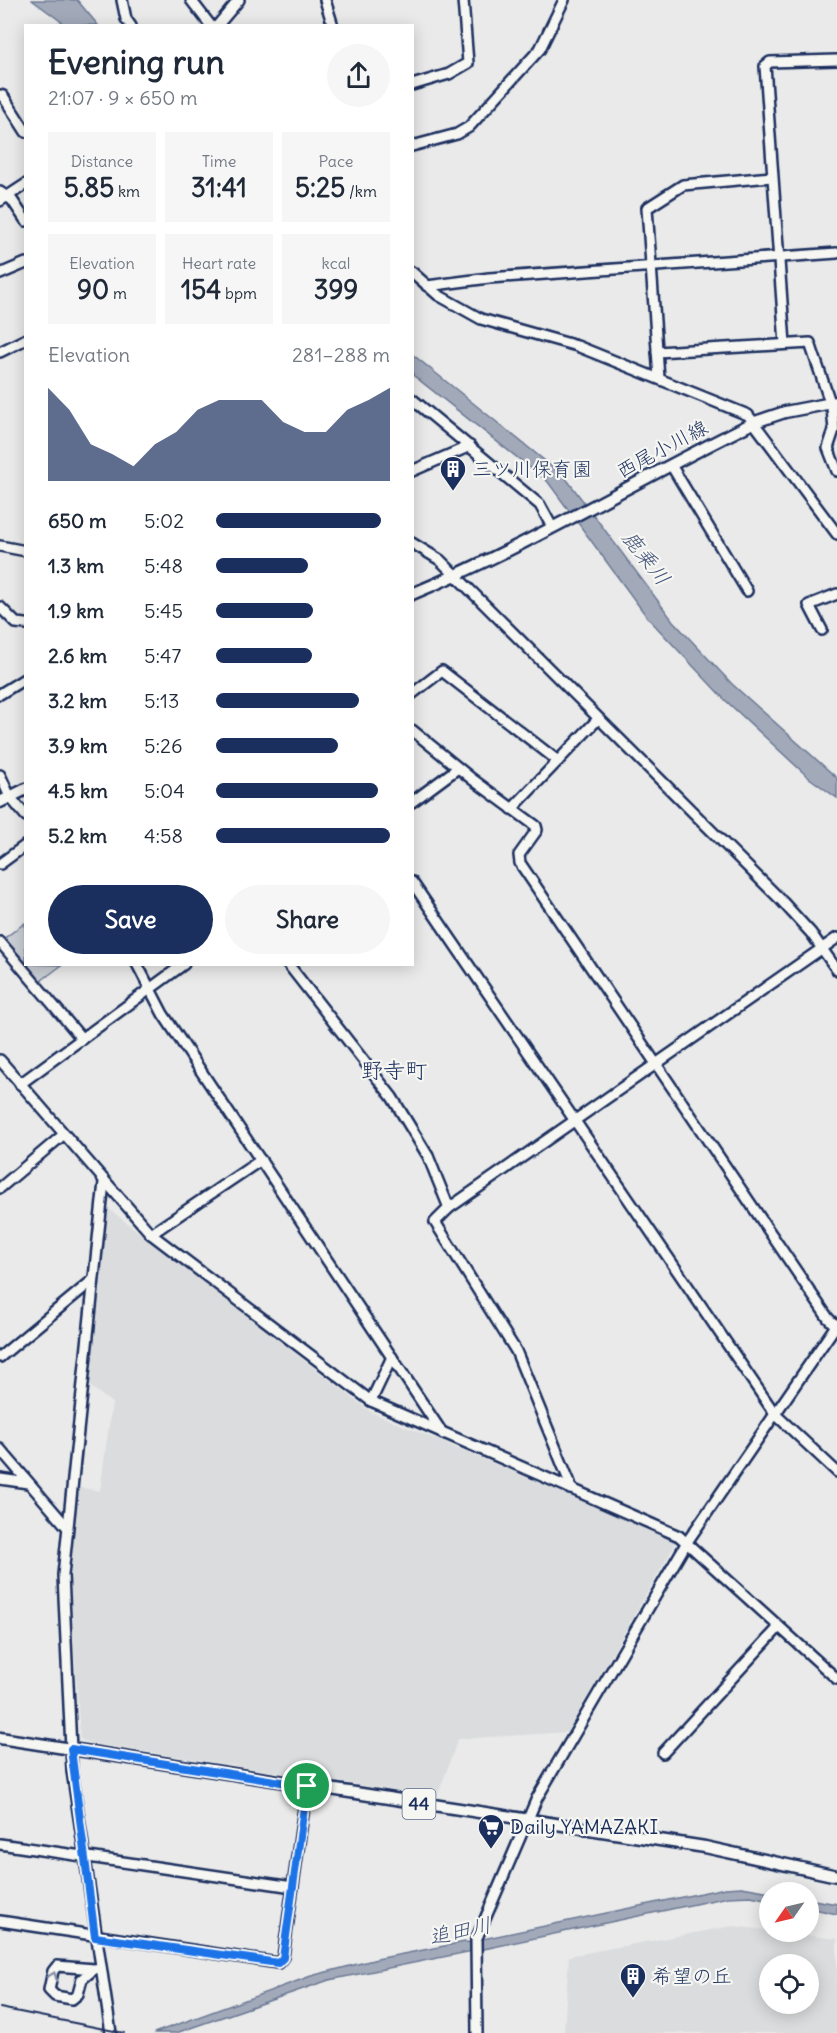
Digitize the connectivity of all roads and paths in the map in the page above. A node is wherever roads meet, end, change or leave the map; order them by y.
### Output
1 (122, 0) edge
2 (191, 0) edge
3 (239, 0) edge
4 (325, 0) edge
5 (463, 0) edge
6 (564, 0) edge
7 (130, 24) edge
8 (209, 24) edge
9 (219, 24) edge
10 (332, 24) edge
11 (837, 60) edge
12 (414, 84) edge
13 (0, 96) edge
14 (24, 129) edge
15 (414, 145) edge
16 (772, 177) junction
17 (24, 185) edge
18 (2, 197) edge
19 (24, 218) edge
20 (837, 253) edge
21 (778, 257) junction
22 (24, 264) edge
23 (651, 267) junction
24 (0, 274) edge
25 (414, 274) edge
26 (427, 286) junction
27 (24, 340) edge
28 (785, 344) junction
29 (0, 352) edge
30 (657, 352) junction
31 (659, 378) junction
32 (414, 401) edge
33 (834, 403) edge
34 (755, 422) junction
35 (470, 446) junction
36 (671, 465) junction
37 (414, 470) edge
38 (837, 471) edge
39 (555, 526) junction
40 (837, 534) edge
41 (414, 544) edge
42 (0, 546) edge
43 (24, 551) edge
44 (455, 576) junction
45 (747, 591) dead end
46 (414, 593) edge
47 (837, 594) edge
48 (0, 607) edge
49 (24, 624) edge
50 (822, 630) dead end
51 (24, 679) edge
52 (414, 692) edge
53 (0, 694) edge
54 (598, 719) junction
55 (414, 732) edge
56 (558, 761) junction
57 (458, 768) junction
58 (0, 775) edge
59 (24, 790) edge
60 (5, 799) edge
61 (414, 801) edge
62 (512, 809) junction
63 (24, 814) edge
64 (24, 846) edge
65 (0, 864) edge
66 (414, 885) edge
67 (837, 938) edge
68 (0, 942) edge
69 (823, 950) junction
70 (138, 966) edge
71 (181, 966) edge
72 (290, 966) edge
73 (837, 970) edge
74 (148, 990) junction
75 (82, 1040) junction
76 (0, 1060) edge
77 (658, 1064) junction
78 (20, 1084) junction
79 (577, 1121) junction
80 (63, 1135) junction
81 (261, 1160) junction
82 (104, 1182) junction
83 (0, 1188) edge
84 (449, 1208) junction
85 (151, 1234) junction
86 (93, 1280) junction
87 (836, 1325) edge
88 (0, 1358) edge
89 (392, 1358) junction
90 (371, 1401) junction
91 (775, 1414) junction
92 (443, 1434) junction
93 (0, 1449) edge
94 (837, 1472) edge
95 (0, 1479) edge
96 (28, 1483) junction
97 (570, 1489) junction
98 (67, 1527) junction
99 (687, 1542) junction
100 (779, 1627) junction
101 (837, 1679) edge
102 (0, 1738) edge
103 (71, 1749) junction
104 (663, 1754) dead end
105 (307, 1786) junction
106 (528, 1820) junction
107 (0, 1844) edge
108 (83, 1856) junction
109 (837, 1876) edge
110 (293, 1887) junction
111 (0, 1921) edge
112 (95, 1937) junction
113 (97, 1968) junction
114 (111, 2033) edge
115 (477, 2033) edge

1 - 7 street
2 - 8 street
3 - 9 street
4 - 10 street
5 - 12 street
6 - 15 street
11 - 16 street
13 - 14 street
16 - 21 street
16 - 23 street
17 - 18 street
18 - 19 street
20 - 21 street
21 - 23 street
21 - 28 street
22 - 24 street
23 - 26 street
23 - 30 street
25 - 26 street
26 - 31 street
27 - 29 street
28 - 30 street
28 - 33 street
30 - 31 street
31 - 34 street
32 - 35 street
33 - 34 main road, 西尾小川線
33 - 38 street
34 - 36 main road, 西尾小川線
34 - 40 street
35 - 37 street
35 - 39 street
36 - 39 main road, 西尾小川線
36 - 45 street
39 - 44 main road, 西尾小川線
41 - 44 street
42 - 43 street
44 - 46 main road, 西尾小川線
44 - 54 street
47 - 50 street
48 - 49 street
51 - 53 street
52 - 56 street
54 - 56 street
54 - 69 street
55 - 57 street
56 - 62 street
57 - 61 street
57 - 62 street
58 - 60 street
59 - 60 main road
60 - 63 street
62 - 77 street
64 - 65 street
66 - 79 street
67 - 69 street
68 - 75 street
69 - 73 street
69 - 77 street
70 - 74 street
71 - 74 street
72 - 84 street
74 - 75 street
74 - 81 street
75 - 78 street
76 - 78 street
77 - 79 street
77 - 87 street
78 - 80 street
79 - 84 street
79 - 91 street
80 - 82 street
80 - 83 street
81 - 85 street
81 - 89 street
82 - 85 street
82 - 86 street
84 - 97 street
85 - 90 street
86 - 88 street
86 - 98 street
87 - 91 street
89 - 90 street
89 - 92 street
90 - 92 street
91 - 94 street
91 - 99 street
92 - 97 street
93 - 96 street
95 - 96 street
96 - 98 street
97 - 99 street
98 - 103 street
99 - 100 street
99 - 106 street
100 - 101 street
100 - 104 street
102 - 103 main road, 44
103 - 105 main road, 44
103 - 108 street
105 - 106 main road, 44
105 - 110 street
106 - 109 main road, 44
106 - 115 street
107 - 108 street
108 - 110 street
108 - 112 street
110 - 112 street
111 - 112 street
112 - 113 street
113 -> 113 street
113 - 114 street

